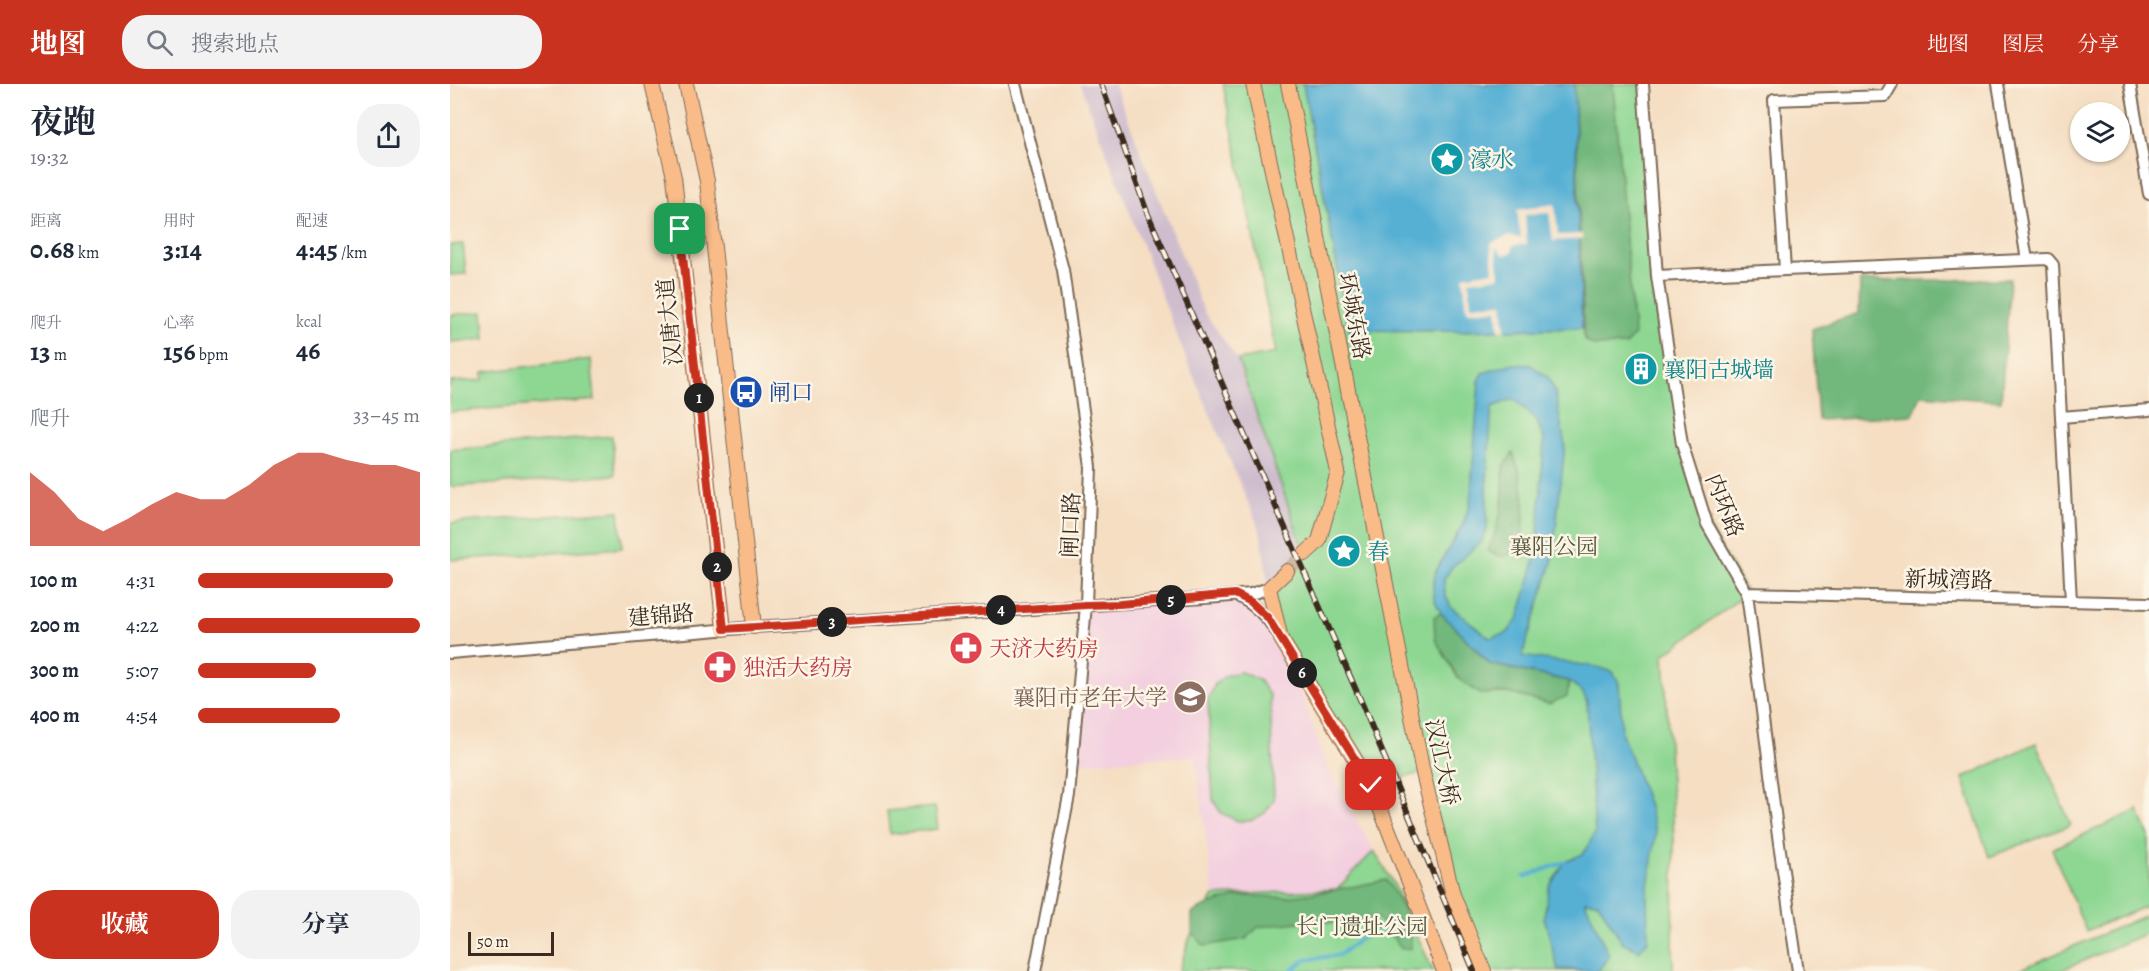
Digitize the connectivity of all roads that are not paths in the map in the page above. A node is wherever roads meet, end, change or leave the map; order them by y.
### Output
1 (652, 84) edge
2 (686, 84) edge
3 (1016, 84) edge
4 (1253, 84) edge
5 (1288, 84) edge
6 (1643, 84) edge
7 (1892, 84) edge
8 (1998, 84) edge
9 (2130, 84) edge
10 (2149, 194) edge
11 (2027, 260) junction
12 (1785, 270) junction
13 (1658, 276) junction
14 (2149, 410) edge
15 (2061, 417) junction
16 (1305, 554) tunnel mouth
17 (1380, 556) joint
18 (1287, 570) tunnel mouth
19 (1269, 588) junction
20 (1747, 593) junction
21 (1235, 594) junction
22 (2071, 601) junction
23 (2149, 603) edge
24 (1086, 605) junction
25 (754, 627) junction
26 (724, 629) junction
27 (1281, 639) junction
28 (450, 652) edge
29 (1035, 971) edge
30 (1444, 971) edge
31 (1484, 971) edge
32 (1798, 971) edge

1 - 26 main road, 汉唐大道
2 - 25 main road
3 - 24 street, 闸口路
4 - 16 main road
5 - 17 main road, 环城东路
6 - 13 street, 内环路
7 - 12 street
8 - 11 street
9 - 10 street
11 - 12 street
11 - 15 street
12 - 13 street
13 - 20 street, 内环路
14 - 15 street
15 - 22 street
17 - 31 main road, 汉江大桥
18 - 19 main road
19 - 21 street, 建锦路
19 - 27 main road
20 - 22 street, 新城湾路
20 - 32 street, 内环路
21 - 24 street, 建锦路
21 - 27 street
22 - 23 street, 新城湾路
24 - 25 street, 建锦路
24 - 29 street, 闸口路
25 - 26 street, 建锦路
26 - 28 street, 建锦路
27 - 30 main road

